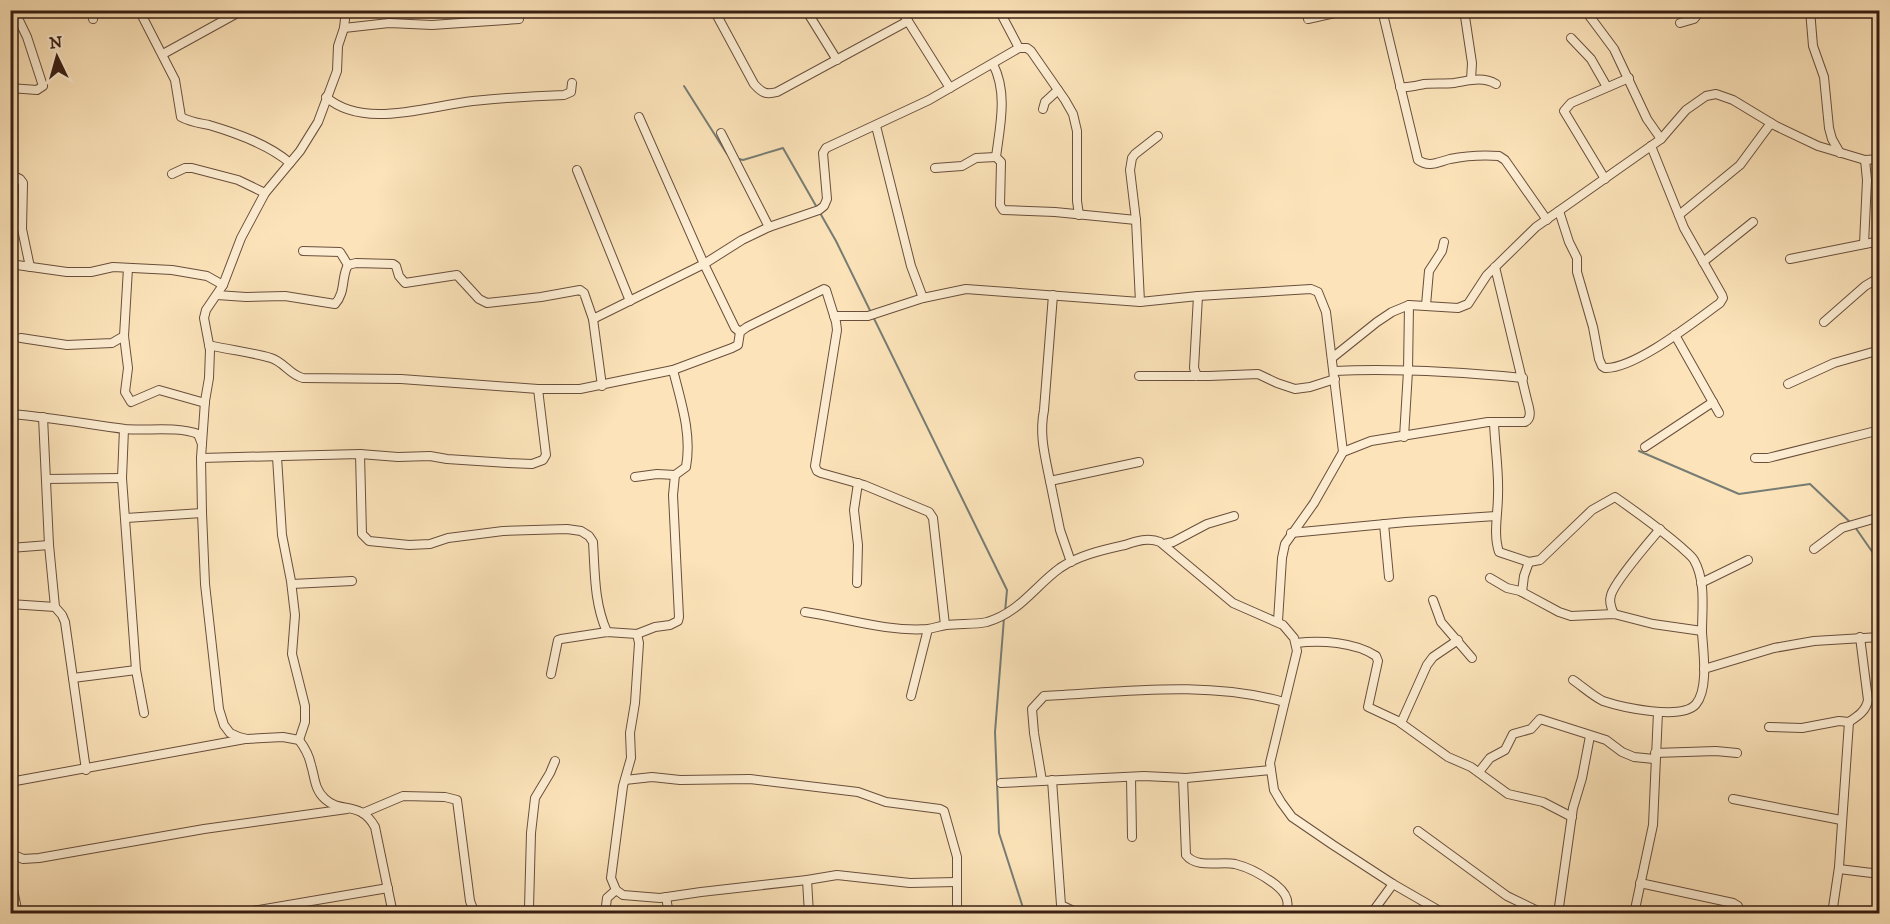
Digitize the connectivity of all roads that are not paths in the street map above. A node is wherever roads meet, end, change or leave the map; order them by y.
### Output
1 (14, 10) edge
2 (92, 10) edge
3 (139, 10) edge
4 (346, 10) edge
5 (714, 10) edge
6 (806, 10) edge
7 (902, 10) edge
8 (999, 10) edge
9 (1348, 10) edge
10 (1382, 10) edge
11 (1464, 10) edge
12 (1585, 10) edge
13 (1701, 10) edge
14 (1810, 10) edge
15 (241, 11) edge
16 (519, 19) dead end
17 (1308, 19) dead end
18 (93, 20) dead end
19 (908, 21) junction
20 (1680, 23) dead end
21 (344, 28) junction
22 (1570, 38) dead end
23 (1019, 48) junction
24 (163, 54) junction
25 (837, 60) junction
26 (993, 64) junction
27 (1629, 78) junction
28 (1471, 80) junction
29 (572, 83) dead end
30 (1496, 84) dead end
31 (1400, 87) junction
32 (1608, 87) junction
33 (10, 88) edge
34 (950, 88) junction
35 (1058, 90) junction
36 (326, 97) junction
37 (1043, 109) dead end
38 (639, 117) dead end
39 (1771, 123) junction
40 (876, 126) junction
41 (721, 133) dead end
42 (1158, 136) dead end
43 (1661, 139) junction
44 (1652, 146) junction
45 (1840, 153) junction
46 (996, 158) junction
47 (1880, 159) edge
48 (1865, 160) junction
49 (290, 164) junction
50 (935, 168) dead end
51 (577, 170) dead end
52 (10, 174) edge
53 (172, 174) dead end
54 (1605, 180) junction
55 (265, 193) junction
56 (1559, 211) junction
57 (1079, 215) junction
58 (1679, 215) junction
59 (1136, 220) junction
60 (1547, 220) junction
61 (1753, 222) dead end
62 (769, 227) junction
63 (1880, 241) edge
64 (1444, 242) dead end
65 (1864, 244) junction
66 (303, 251) dead end
67 (1790, 259) dead end
68 (1703, 262) junction
69 (10, 264) edge
70 (704, 264) junction
71 (348, 265) junction
72 (30, 267) junction
73 (1495, 267) junction
74 (128, 268) junction
75 (1880, 278) edge
76 (223, 285) junction
77 (217, 295) junction
78 (1053, 295) junction
79 (1198, 296) junction
80 (923, 298) junction
81 (630, 301) junction
82 (1140, 302) junction
83 (1409, 305) junction
84 (1426, 305) junction
85 (834, 316) junction
86 (592, 319) junction
87 (1824, 322) dead end
88 (740, 332) junction
89 (1675, 335) junction
90 (124, 336) junction
91 (21, 338) dead end
92 (209, 345) junction
93 (1880, 350) edge
94 (1332, 358) junction
95 (673, 370) junction
96 (1408, 371) junction
97 (1335, 375) junction
98 (1139, 376) dead end
99 (1193, 376) junction
100 (1523, 378) junction
101 (1788, 384) dead end
102 (602, 386) junction
103 (538, 389) junction
104 (1713, 402) junction
105 (205, 403) junction
106 (1719, 413) dead end
107 (10, 414) edge
108 (43, 417) junction
109 (1494, 423) junction
110 (124, 429) junction
111 (1880, 430) edge
112 (1404, 437) junction
113 (202, 444) junction
114 (1645, 447) dead end
115 (1343, 452) junction
116 (360, 454) junction
117 (277, 457) junction
118 (1755, 458) dead end
119 (201, 459) junction
120 (1139, 462) dead end
121 (675, 475) junction
122 (122, 477) junction
123 (635, 477) dead end
124 (46, 479) junction
125 (1050, 481) junction
126 (858, 483) junction
127 (202, 513) junction
128 (1234, 516) dead end
129 (1496, 516) junction
130 (1880, 517) edge
131 (126, 518) junction
132 (1384, 524) junction
133 (1660, 529) junction
134 (1291, 533) junction
135 (1164, 544) junction
136 (49, 545) junction
137 (10, 548) edge
138 (1814, 549) dead end
139 (1748, 560) dead end
140 (1071, 562) junction
141 (1529, 562) junction
142 (1389, 578) dead end
143 (1490, 578) dead end
144 (352, 581) dead end
145 (857, 583) dead end
146 (1701, 583) junction
147 (292, 584) junction
148 (1522, 592) junction
149 (1432, 600) dead end
150 (10, 604) edge
151 (54, 607) junction
152 (805, 612) dead end
153 (1614, 614) junction
154 (1278, 621) junction
155 (945, 625) junction
156 (928, 629) junction
157 (1702, 631) junction
158 (606, 632) junction
159 (637, 634) junction
160 (1860, 637) junction
161 (1880, 637) edge
162 (1458, 640) junction
163 (1296, 643) junction
164 (1473, 658) dead end
165 (1704, 669) junction
166 (136, 670) junction
167 (551, 674) dead end
168 (73, 678) junction
169 (1573, 680) dead end
170 (911, 696) dead end
171 (1284, 702) junction
172 (1658, 712) junction
173 (144, 713) dead end
174 (1849, 722) junction
175 (1401, 723) junction
176 (1769, 727) dead end
177 (1590, 736) junction
178 (246, 739) junction
179 (299, 740) junction
180 (1737, 753) dead end
181 (1655, 756) junction
182 (555, 761) dead end
183 (86, 770) junction
184 (1271, 770) junction
185 (1479, 772) junction
186 (1131, 777) junction
187 (1183, 778) junction
188 (625, 780) junction
189 (1052, 780) junction
190 (1042, 781) junction
191 (10, 782) edge
192 (1001, 783) dead end
193 (1733, 799) dead end
194 (326, 801) junction
195 (354, 808) junction
196 (323, 812) junction
197 (363, 813) junction
198 (1572, 817) junction
199 (1841, 820) junction
200 (1418, 831) dead end
201 (1132, 837) dead end
202 (10, 853) edge
203 (1839, 869) junction
204 (1880, 874) edge
205 (10, 875) edge
206 (807, 880) junction
207 (956, 882) junction
208 (1640, 883) junction
209 (1393, 884) junction
210 (388, 888) junction
211 (616, 890) junction
212 (666, 897) junction
213 (18, 914) edge
214 (235, 914) edge
215 (393, 914) edge
216 (475, 914) edge
217 (532, 914) edge
218 (605, 914) edge
219 (669, 914) edge
220 (809, 914) edge
221 (957, 914) edge
222 (1080, 914) edge
223 (1285, 914) edge
224 (1371, 914) edge
225 (1445, 914) edge
226 (1544, 914) edge
227 (1558, 914) edge
228 (1634, 914) edge
229 (1740, 914) edge
230 (1832, 914) edge

1 - 33 street
2 - 18 street
3 - 24 street
4 - 21 street
5 - 25 street
6 - 25 street
7 - 19 street
8 - 23 street
9 - 17 street
10 - 31 street
11 - 28 street
12 - 27 street
13 - 20 street
14 - 45 street
15 - 24 street
16 - 21 street
19 - 25 street
19 - 34 street
21 - 36 street
22 - 32 street
23 - 26 street
23 - 35 street
24 - 49 street
26 - 34 street
26 - 46 street
27 - 32 street
27 - 43 street
28 - 30 street
28 - 31 street
29 - 36 street
31 - 60 street
32 - 54 street
34 - 40 street
35 - 37 street
35 - 57 street
36 - 49 street
38 - 70 street
39 - 43 street
39 - 45 street
39 - 58 street
40 - 62 street
40 - 80 street
41 - 62 street
42 - 59 street
43 - 44 street
44 - 54 street
44 - 58 street
45 - 48 street
46 - 50 street
46 - 57 street
47 - 48 street
48 - 65 street
49 - 55 street
51 - 81 street
52 - 72 street
53 - 55 street
54 - 56 street
55 - 76 street
56 - 60 street
56 - 89 street
57 - 59 street
58 - 68 street
59 - 82 street
60 - 73 street
61 - 68 street
62 - 70 street
63 - 65 street
64 - 84 street
65 - 67 street
66 - 71 street
68 - 89 street
69 - 72 street
70 - 81 street
70 - 88 street
71 - 77 street
71 - 86 street
72 - 74 street
73 - 84 street
73 - 100 street
74 - 76 street
74 - 90 street
75 - 87 street
76 - 77 street
77 - 92 street
78 - 80 street
78 - 82 street
78 - 125 street
79 - 82 street
79 - 94 street
79 - 99 street
80 - 85 street
81 - 86 street
83 - 84 street
83 - 94 street
83 - 96 street
85 - 88 street
85 - 126 street
86 - 102 street
88 - 95 street
89 - 104 street
90 - 91 street
90 - 105 street
92 - 103 street
92 - 105 street
93 - 101 street
94 - 97 street
95 - 102 street
95 - 121 street
96 - 97 street
96 - 100 street
96 - 112 street
97 - 99 street
97 - 115 street
98 - 99 street
100 - 109 street
102 - 103 street
103 - 116 street
104 - 106 street
104 - 114 street
105 - 113 street
107 - 108 street
108 - 110 street
108 - 124 street
109 - 112 street
109 - 129 street
110 - 113 street
110 - 122 street
111 - 118 street
112 - 115 street
113 - 119 street
115 - 134 street
116 - 117 street
116 - 158 street
117 - 119 street
117 - 147 street
119 - 127 street
120 - 125 street
121 - 123 street
121 - 159 street
122 - 124 street
122 - 131 street
124 - 136 street
125 - 140 street
126 - 145 street
126 - 155 street
127 - 131 street
127 - 178 street
128 - 135 street
129 - 132 street
129 - 141 street
130 - 138 street
131 - 166 street
132 - 134 street
132 - 142 street
133 - 141 street
133 - 146 street
133 - 153 street
134 - 154 street
135 - 140 street
135 - 154 street
136 - 137 street
136 - 151 street
139 - 146 street
140 - 155 street
141 - 148 street
143 - 148 street
144 - 147 street
146 - 157 street
147 - 179 street
148 - 153 street
149 - 162 street
150 - 151 street
151 - 168 street
152 - 156 street
153 - 157 street
154 - 163 street
155 - 156 street
156 - 170 street
157 - 165 street
158 - 159 street
158 - 167 street
159 - 188 street
160 - 161 street
160 - 165 street
160 - 174 street
162 - 164 street
162 - 175 street
163 - 171 street
163 - 175 street
165 - 172 street
166 - 168 street
166 - 173 street
168 - 183 street
169 - 172 street
171 - 184 street
171 - 190 street
172 - 181 street
174 - 176 street
174 - 199 street
175 - 185 street
177 - 181 street
177 - 185 street
177 - 198 street
178 - 179 street
178 - 183 street
179 - 194 street
180 - 181 street
181 - 208 street
182 - 217 street
183 - 191 street
184 - 187 street
184 - 209 street
185 - 198 street
186 - 187 street
186 - 189 street
186 - 201 street
187 - 223 street
188 - 207 street
188 - 211 street
189 - 190 street
189 - 222 street
190 - 192 street
193 - 199 street
194 - 195 street
194 - 196 street
195 - 196 street
195 - 197 street
196 - 202 street
197 - 210 street
197 - 216 street
198 - 227 street
199 - 203 street
200 - 226 street
203 - 204 street
203 - 230 street
205 - 213 street
206 - 207 street
206 - 212 street
206 - 220 street
207 - 221 street
208 - 228 street
208 - 229 street
209 - 224 street
209 - 225 street
210 - 214 street
210 - 215 street
211 - 212 street
211 - 218 street
212 - 219 street

